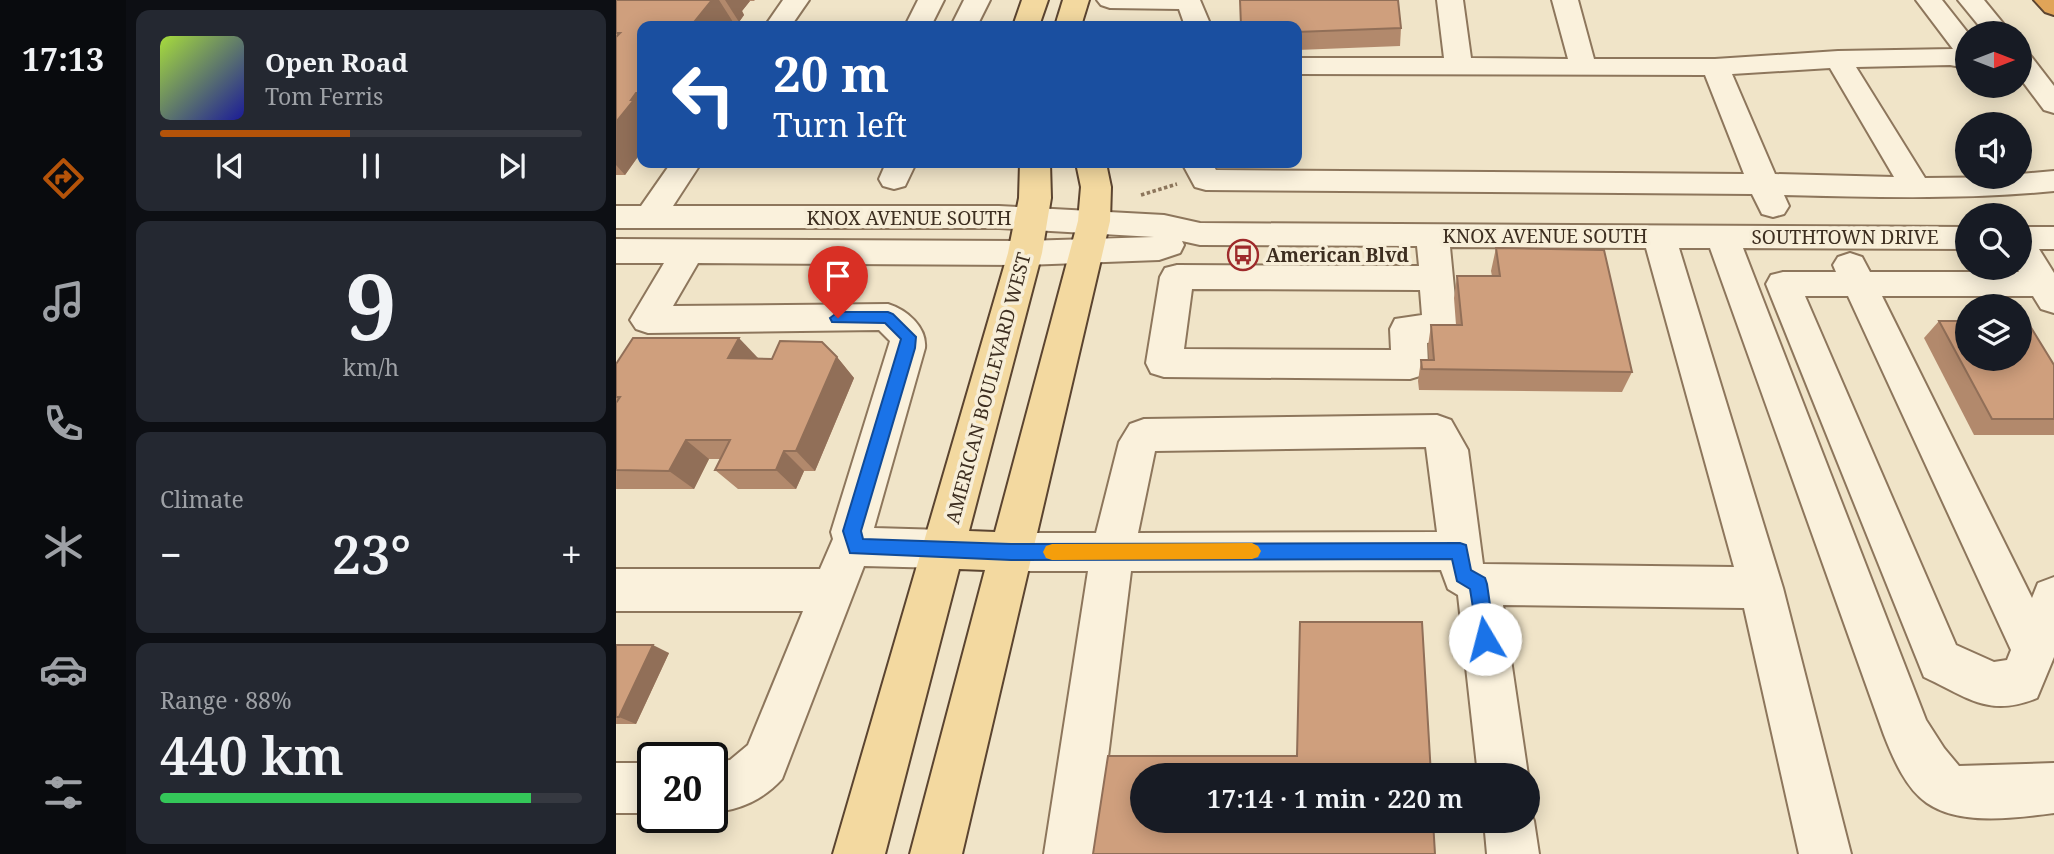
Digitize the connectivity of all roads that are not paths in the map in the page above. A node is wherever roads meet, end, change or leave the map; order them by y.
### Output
1 (796, 0) edge
2 (931, 0) edge
3 (976, 0) edge
4 (1035, 0) edge
5 (1076, 0) edge
6 (1110, 0) edge
7 (1143, 0) edge
8 (1450, 0) edge
9 (1564, 0) edge
10 (1929, 0) edge
11 (1971, 0) edge
12 (2048, 0) edge
13 (2054, 7) edge
14 (781, 21) edge
15 (920, 21) edge
16 (966, 21) edge
17 (1028, 21) edge
18 (1070, 21) edge
19 (1141, 21) edge
20 (1196, 21) edge
21 (1988, 21) edge
22 (1955, 34) edge
23 (1955, 58) edge
24 (1838, 59) junction
25 (1458, 65) junction
26 (1302, 66) edge
27 (1583, 66) junction
28 (1715, 67) junction
29 (2032, 77) edge
30 (2054, 104) edge
31 (683, 168) edge
32 (1035, 168) edge
33 (1092, 168) edge
34 (1200, 169) edge
35 (1306, 181) junction
36 (2054, 181) edge
37 (1528, 183) junction
38 (1764, 184) junction
39 (1916, 188) junction
40 (616, 217) edge
41 (650, 217) junction
42 (1301, 234) junction
43 (1433, 235) junction
44 (1541, 235) junction
45 (1029, 236) junction
46 (1090, 236) junction
47 (1659, 236) junction
48 (1723, 237) junction
49 (1787, 237) junction
50 (1838, 237) junction
51 (1955, 238) edge
52 (2032, 238) edge
53 (2054, 238) edge
54 (616, 251) edge
55 (688, 251) junction
56 (2032, 265) edge
57 (1436, 278) junction
58 (1859, 284) junction
59 (2049, 293) edge
60 (660, 320) junction
61 (641, 352) edge
62 (856, 547) junction
63 (943, 550) junction
64 (1011, 552) junction
65 (1112, 552) junction
66 (1469, 567) junction
67 (1761, 588) junction
68 (616, 590) edge
69 (832, 590) junction
70 (2054, 598) edge
71 (2034, 650) junction
72 (1501, 763) edge
73 (728, 787) edge
74 (616, 788) edge
75 (637, 788) edge
76 (2054, 788) edge
77 (1510, 833) edge
78 (859, 854) edge
79 (936, 854) edge
80 (1070, 854) edge
81 (1513, 854) edge
82 (1825, 854) edge

1 - 14 street
2 - 15 street
3 - 16 street
4 - 17 main road
5 - 18 main road
6 - 7 street
7 - 19 street
7 - 20 street
8 - 25 street
9 - 27 street
10 - 22 street
11 - 21 street
12 - 13 highway
23 - 24 street
24 - 28 street
24 - 39 street
25 - 26 street
25 - 27 street
27 - 28 street
28 - 38 street
29 - 30 street
31 - 41 street
32 - 45 main road, AMERICAN BOULEVARD WEST
33 - 46 main road
34 - 35 street
35 - 37 street
35 - 42 street
36 - 39 street
37 - 38 street
37 - 44 street
38 - 39 street
38 - 49 street
40 - 41 street, KNOX AVENUE SOUTH
41 - 45 street, KNOX AVENUE SOUTH
42 - 43 street, KNOX AVENUE SOUTH
42 - 46 street, KNOX AVENUE SOUTH
43 - 44 street, KNOX AVENUE SOUTH
43 - 57 street
44 - 47 street, KNOX AVENUE SOUTH
45 - 46 street, KNOX AVENUE SOUTH
45 - 55 street, KNOX AVENUE SOUTH
45 - 63 main road, AMERICAN BOULEVARD WEST
46 - 64 main road
47 - 48 street, KNOX AVENUE SOUTH
47 - 67 street
48 - 49 street, SOUTHTOWN DRIVE
48 - 76 street
49 - 50 street, SOUTHTOWN DRIVE
50 - 51 street, SOUTHTOWN DRIVE
50 - 58 street
52 - 53 street
54 - 55 street, KNOX AVENUE SOUTH
55 - 60 street
56 - 59 street
57 - 57 street
58 - 59 street
58 - 71 street
58 - 71 street
60 - 61 street
60 - 62 street
62 - 63 street
62 - 69 street
63 - 64 main road
63 - 78 main road, AMERICAN BOULEVARD WEST
64 - 65 street
64 - 79 main road
65 - 66 street
65 - 66 street
65 - 80 street
66 - 67 street
66 - 72 street
67 - 82 street
68 - 69 street
69 - 73 street
70 - 71 street
74 - 75 street
77 - 81 street

